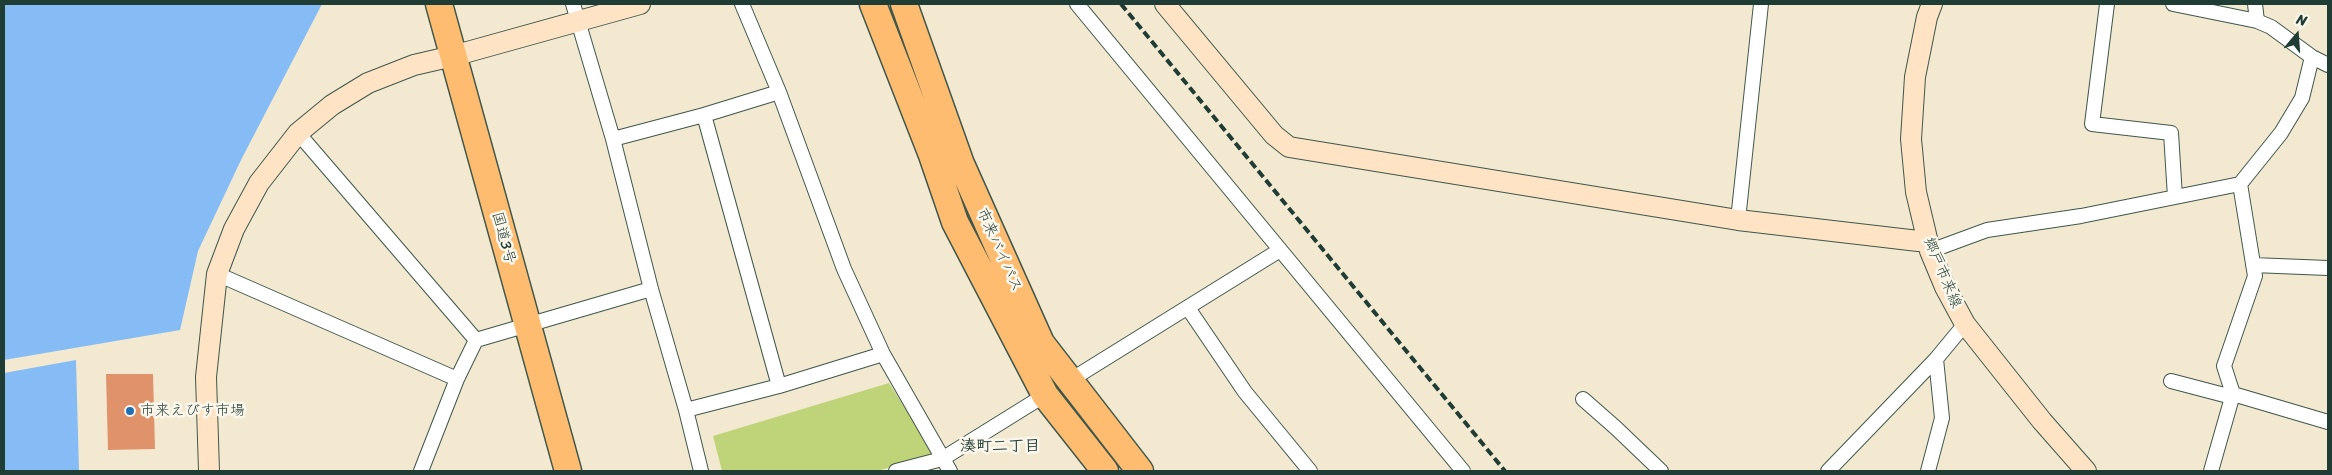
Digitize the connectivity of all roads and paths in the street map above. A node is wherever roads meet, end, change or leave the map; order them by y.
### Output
1 (439, 4) edge
2 (640, 4) edge
3 (742, 4) edge
4 (873, 4) edge
5 (904, 4) edge
6 (1077, 4) edge
7 (1165, 4) edge
8 (1761, 4) edge
9 (1932, 4) edge
10 (2107, 4) edge
11 (2173, 4) edge
12 (2255, 4) edge
13 (576, 13) edge
14 (2257, 21) junction
15 (453, 56) junction
16 (2312, 57) junction
17 (2328, 65) edge
18 (779, 92) junction
19 (704, 115) junction
20 (298, 133) junction
21 (613, 138) junction
22 (2240, 184) junction
23 (2175, 197) junction
24 (1738, 220) junction
25 (1929, 247) junction
26 (1280, 250) junction
27 (2254, 265) junction
28 (2328, 268) edge
29 (217, 274) junction
30 (651, 290) junction
31 (1188, 308) junction
32 (1965, 324) junction
33 (527, 325) junction
34 (476, 340) junction
35 (883, 354) junction
36 (1936, 359) junction
37 (457, 378) junction
38 (1070, 381) junction
39 (2171, 381) dead end
40 (779, 386) junction
41 (1045, 394) junction
42 (2232, 396) junction
43 (1583, 399) dead end
44 (686, 410) junction
45 (2328, 422) edge
46 (942, 459) junction
47 (209, 471) edge
48 (420, 471) edge
49 (568, 471) edge
50 (701, 471) edge
51 (896, 471) edge
52 (950, 471) edge
53 (1105, 471) edge
54 (1140, 471) edge
55 (1310, 471) edge
56 (1463, 471) edge
57 (1661, 471) edge
58 (1828, 471) edge
59 (1928, 471) edge
60 (2086, 471) edge
61 (2211, 471) edge

1 - 15 highway, 国道3号
2 - 13 street
3 - 18 street
4 - 41 highway, 市来バイパス
5 - 38 highway, 市来バイパス
6 - 26 street
7 - 24 street
8 - 24 street
9 - 25 street, 郷戸市来線
10 - 23 street
11 - 14 street
12 - 14 street
13 - 15 street
13 - 21 street
14 - 16 street
15 - 20 street
15 - 33 highway, 国道3号
16 - 17 street
16 - 22 street
18 - 19 street
18 - 35 street
19 - 21 street
19 - 40 street
20 - 29 street
20 - 34 street
21 - 30 street
22 - 23 street
22 - 27 street
23 - 25 street
24 - 25 street
25 - 32 street, 郷戸市来線
26 - 31 street
26 - 56 street
27 - 28 street
27 - 42 street
29 - 37 street
29 - 47 street
30 - 33 street
30 - 44 street
31 - 38 street
31 - 55 street
32 - 36 street
32 - 60 street, 郷戸市来線
33 - 34 street
33 - 49 highway, 国道3号
34 - 37 street
35 - 40 street
35 - 46 street
36 - 58 street
36 - 59 street
37 - 48 street
38 - 54 highway, 市来バイパス
39 - 42 street
40 - 44 street
41 - 46 street
41 - 53 highway, 市来バイパス
42 - 45 street
42 - 61 street
43 - 57 street
44 - 50 street
46 - 51 street
46 - 52 street

